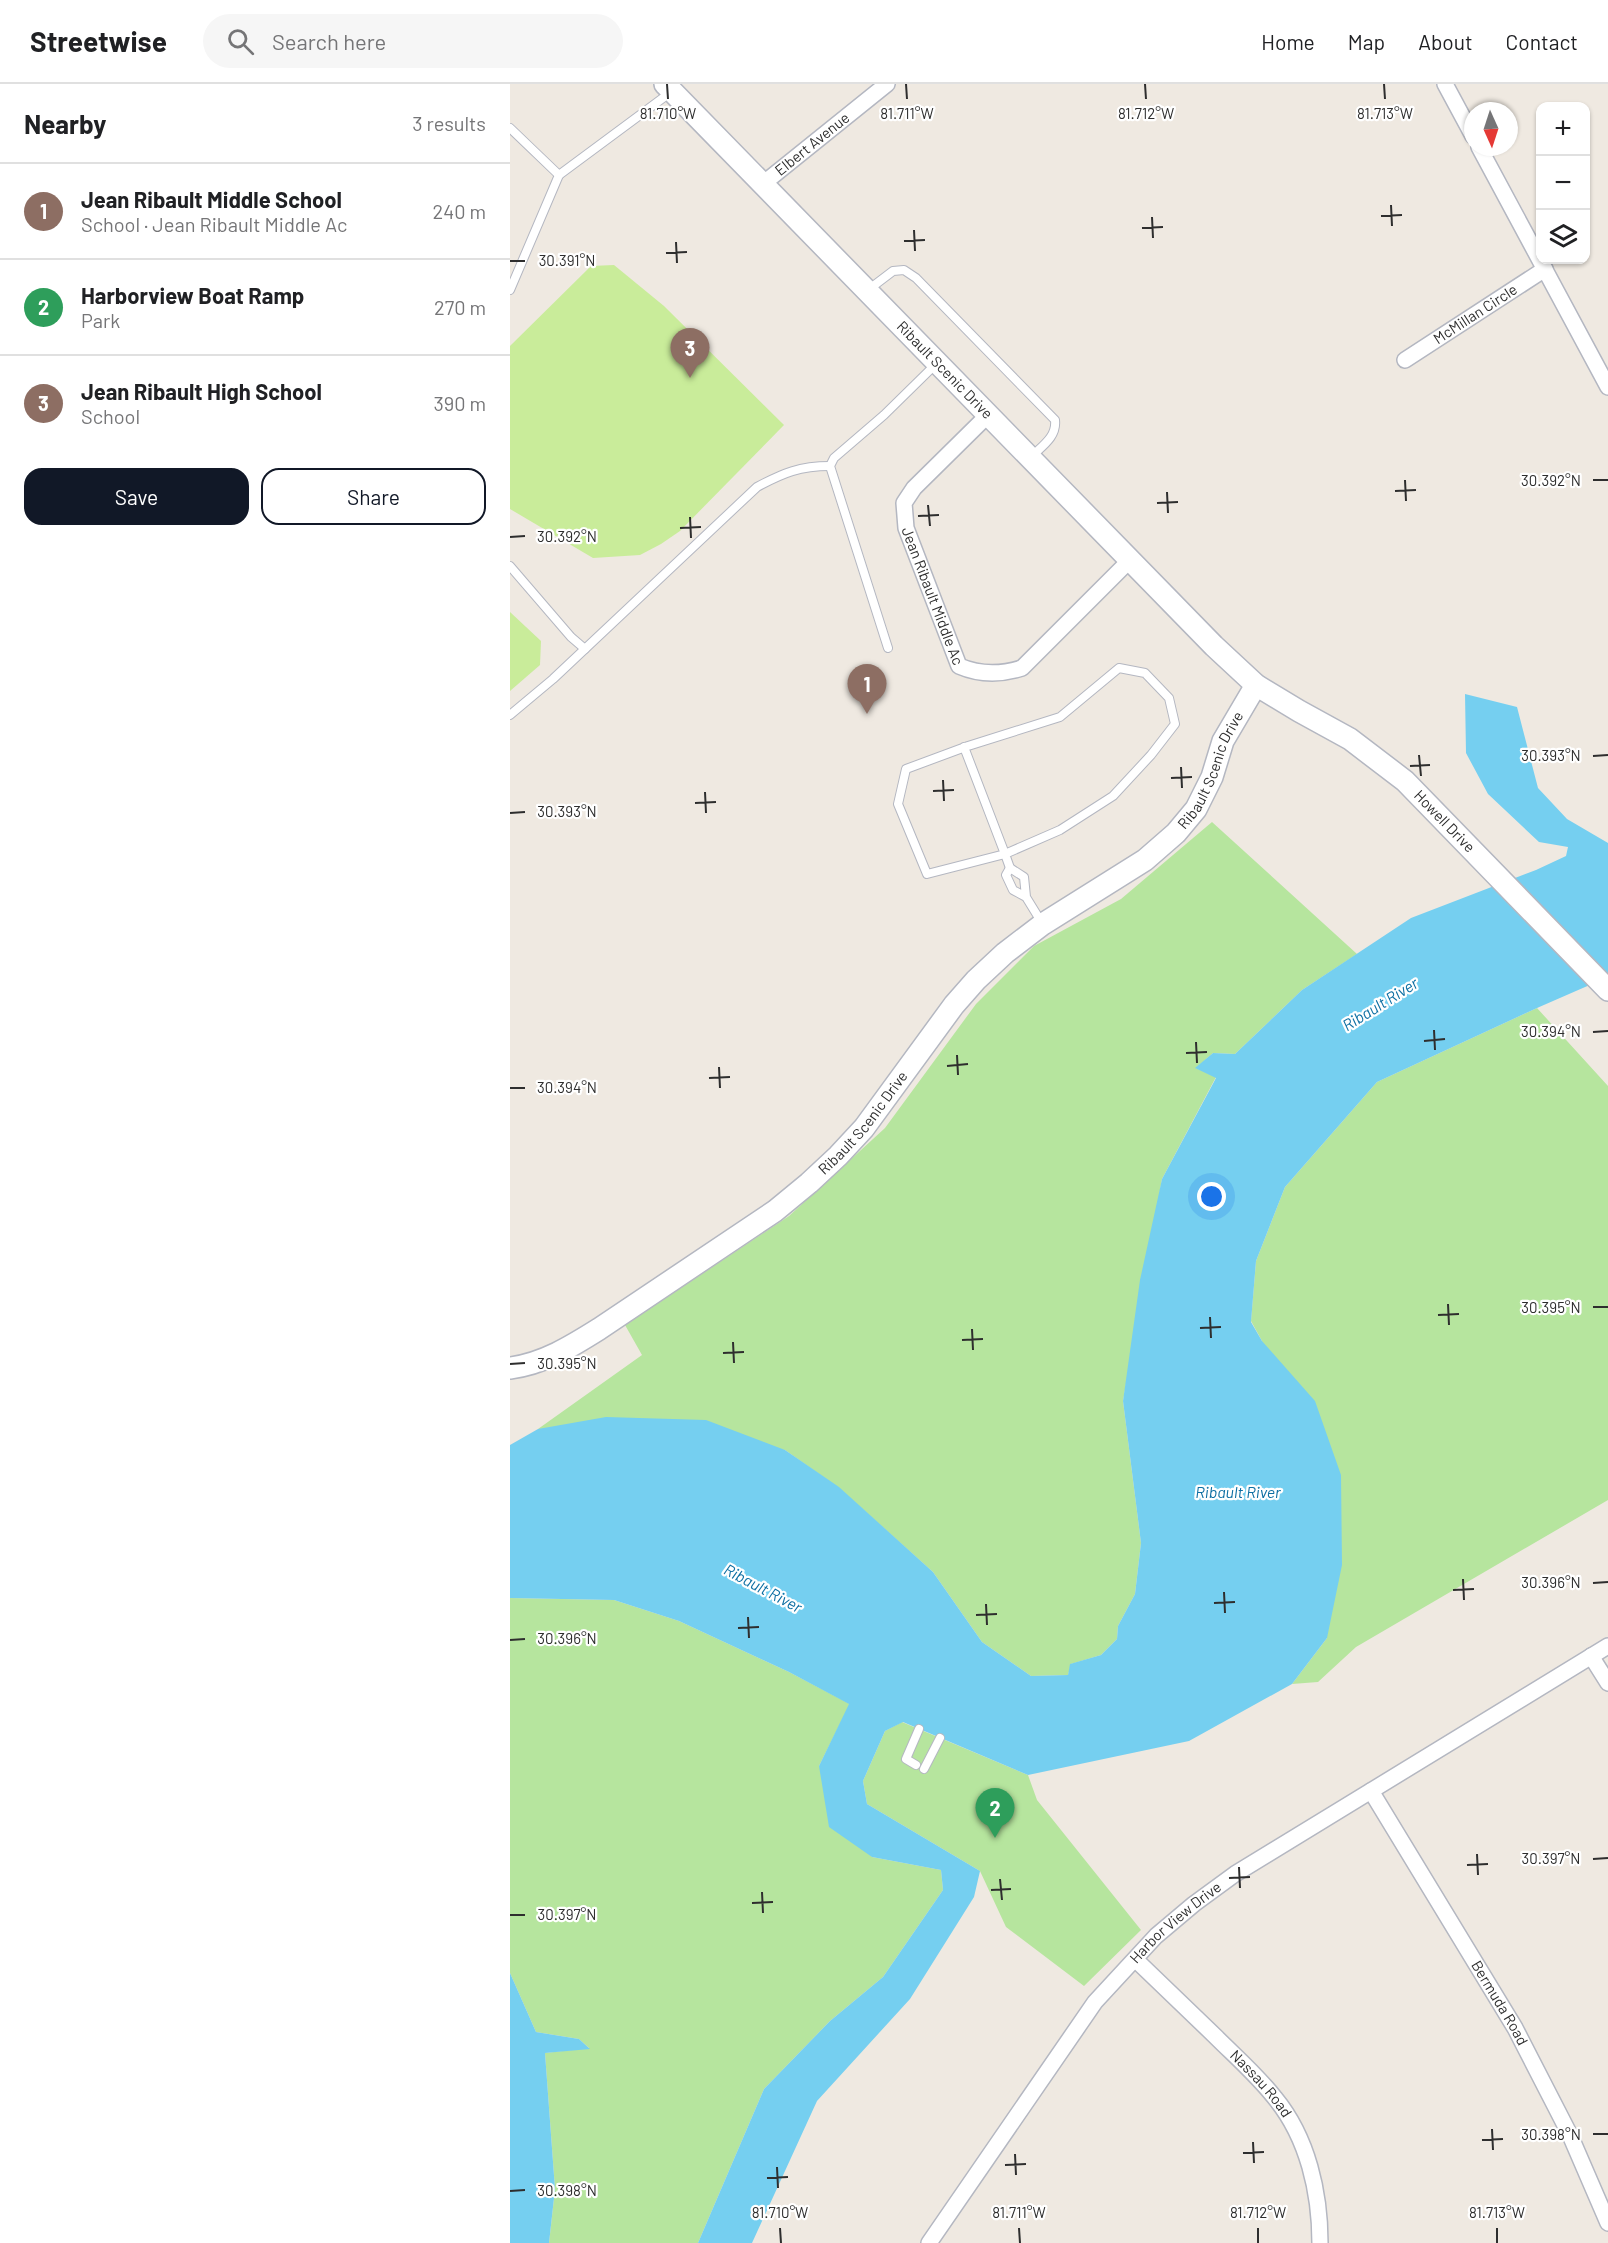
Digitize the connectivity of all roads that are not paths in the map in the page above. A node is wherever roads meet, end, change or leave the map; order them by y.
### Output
1 (887, 84) edge
2 (1444, 84) edge
3 (669, 87) edge
4 (1464, 120) edge
5 (510, 128) edge
6 (1484, 156) edge
7 (559, 175) junction
8 (764, 183) junction
9 (1545, 269) junction
10 (510, 290) edge
11 (867, 290) junction
12 (1405, 360) dead end
13 (937, 363) junction
14 (1608, 387) edge
15 (988, 415) junction
16 (1030, 458) junction
17 (830, 466) junction
18 (1129, 561) junction
19 (510, 566) edge
20 (888, 648) dead end
21 (585, 649) junction
22 (1256, 685) junction
23 (510, 715) edge
24 (964, 747) junction
25 (1005, 854) junction
26 (1010, 868) junction
27 (1026, 897) junction
28 (1043, 924) junction
29 (1608, 990) edge
30 (510, 1368) edge
31 (1608, 1646) edge
32 (1592, 1656) junction
33 (1608, 1683) edge
34 (920, 1729) dead end
35 (939, 1738) dead end
36 (916, 1765) dead end
37 (924, 1769) dead end
38 (1371, 1791) junction
39 (1136, 1960) junction
40 (1608, 2223) edge
41 (929, 2243) edge
42 (1320, 2243) edge

1 - 8 street, Elbert Avenue
2 - 4 street
3 - 7 lane
3 - 8 street, Ribault Scenic Drive
5 - 7 lane
6 - 9 street
7 - 10 lane
8 - 11 street, Ribault Scenic Drive
9 - 12 street, McMillan Circle
9 - 14 street
11 - 13 street, Ribault Scenic Drive
11 - 16 lane
13 - 15 street, Ribault Scenic Drive
13 - 17 lane
15 - 16 street, Ribault Scenic Drive
15 - 18 street, Jean Ribault Middle Ac
16 - 18 street, Ribault Scenic Drive
17 - 20 lane
17 - 21 lane
18 - 22 street, Ribault Scenic Drive
19 - 21 lane
21 - 23 lane
22 - 28 street, Ribault Scenic Drive
22 - 29 street, Howell Drive
24 - 25 lane
24 - 25 lane
24 - 25 lane
25 - 26 lane
26 - 27 lane
26 - 27 lane
27 - 28 lane
28 - 30 street, Ribault Scenic Drive
31 - 32 street, Harbor View Drive
32 - 33 street
32 - 38 street, Harbor View Drive
34 - 36 lane
35 - 37 lane
38 - 39 street, Harbor View Drive
38 - 40 street, Bermuda Road
39 - 41 street, Harbor View Drive
39 - 42 street, Nassau Road

